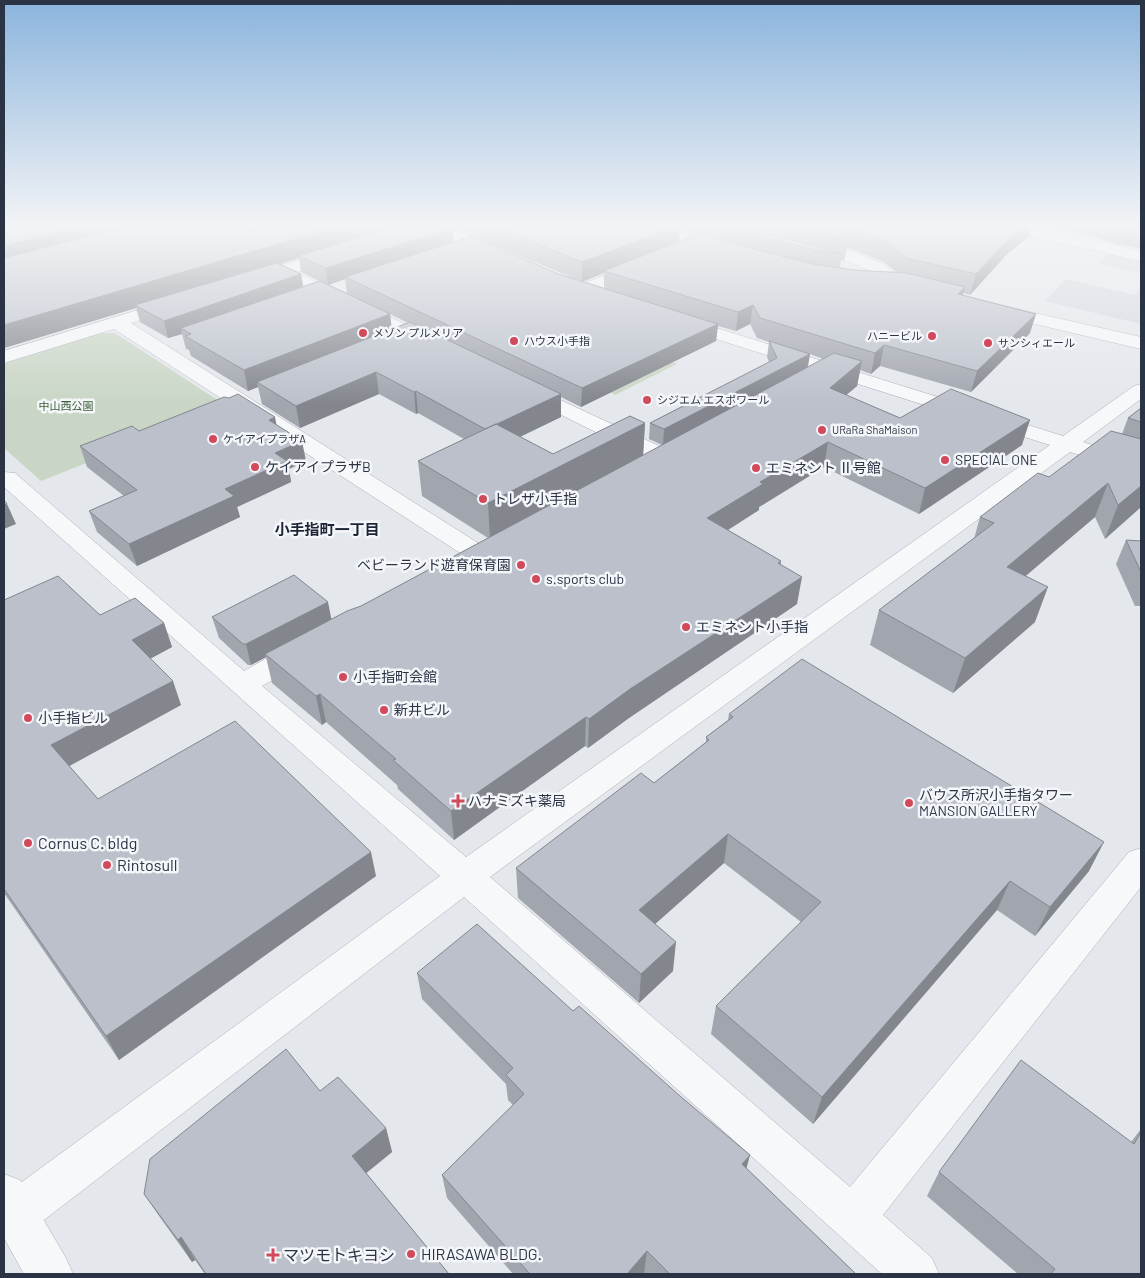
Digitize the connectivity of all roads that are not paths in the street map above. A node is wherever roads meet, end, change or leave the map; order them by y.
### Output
1 (320, 285) edge
2 (567, 285) edge
3 (596, 285) edge
4 (895, 285) edge
5 (900, 285) joint
6 (918, 289) edge
7 (334, 290) junction
8 (583, 290) junction
9 (190, 299) edge
10 (611, 300) edge
11 (298, 301) edge
12 (981, 305) edge
13 (668, 318) edge
14 (116, 322) junction
15 (412, 335) junction
16 (392, 343) edge
17 (1141, 343) edge
18 (448, 352) edge
19 (4, 357) edge
20 (829, 368) junction
21 (809, 379) edge
22 (510, 382) edge
23 (1141, 390) edge
24 (1065, 444) junction
25 (1141, 467) edge
26 (638, 472) edge
27 (5, 477) edge
28 (455, 569) edge
29 (327, 638) edge
30 (242, 685) junction
31 (1141, 862) edge
32 (466, 877) junction
33 (9, 1205) edge
34 (852, 1218) junction
35 (50, 1274) edge
36 (916, 1274) edge

1 - 7 street
2 - 8 street
3 - 8 street
4 - 5 street
5 - 6 street
7 - 11 street
7 - 15 street
8 - 10 street
9 - 14 street
12 - 17 street
13 - 20 street
14 - 19 street
14 - 28 street
15 - 16 street
15 - 18 street
20 - 21 street
20 - 24 street
22 - 26 street
23 - 24 street
24 - 25 street
24 - 32 street
27 - 30 street
29 - 30 street
30 - 32 street
31 - 34 street
32 - 33 street
32 - 34 street
33 - 35 street
34 - 36 street

